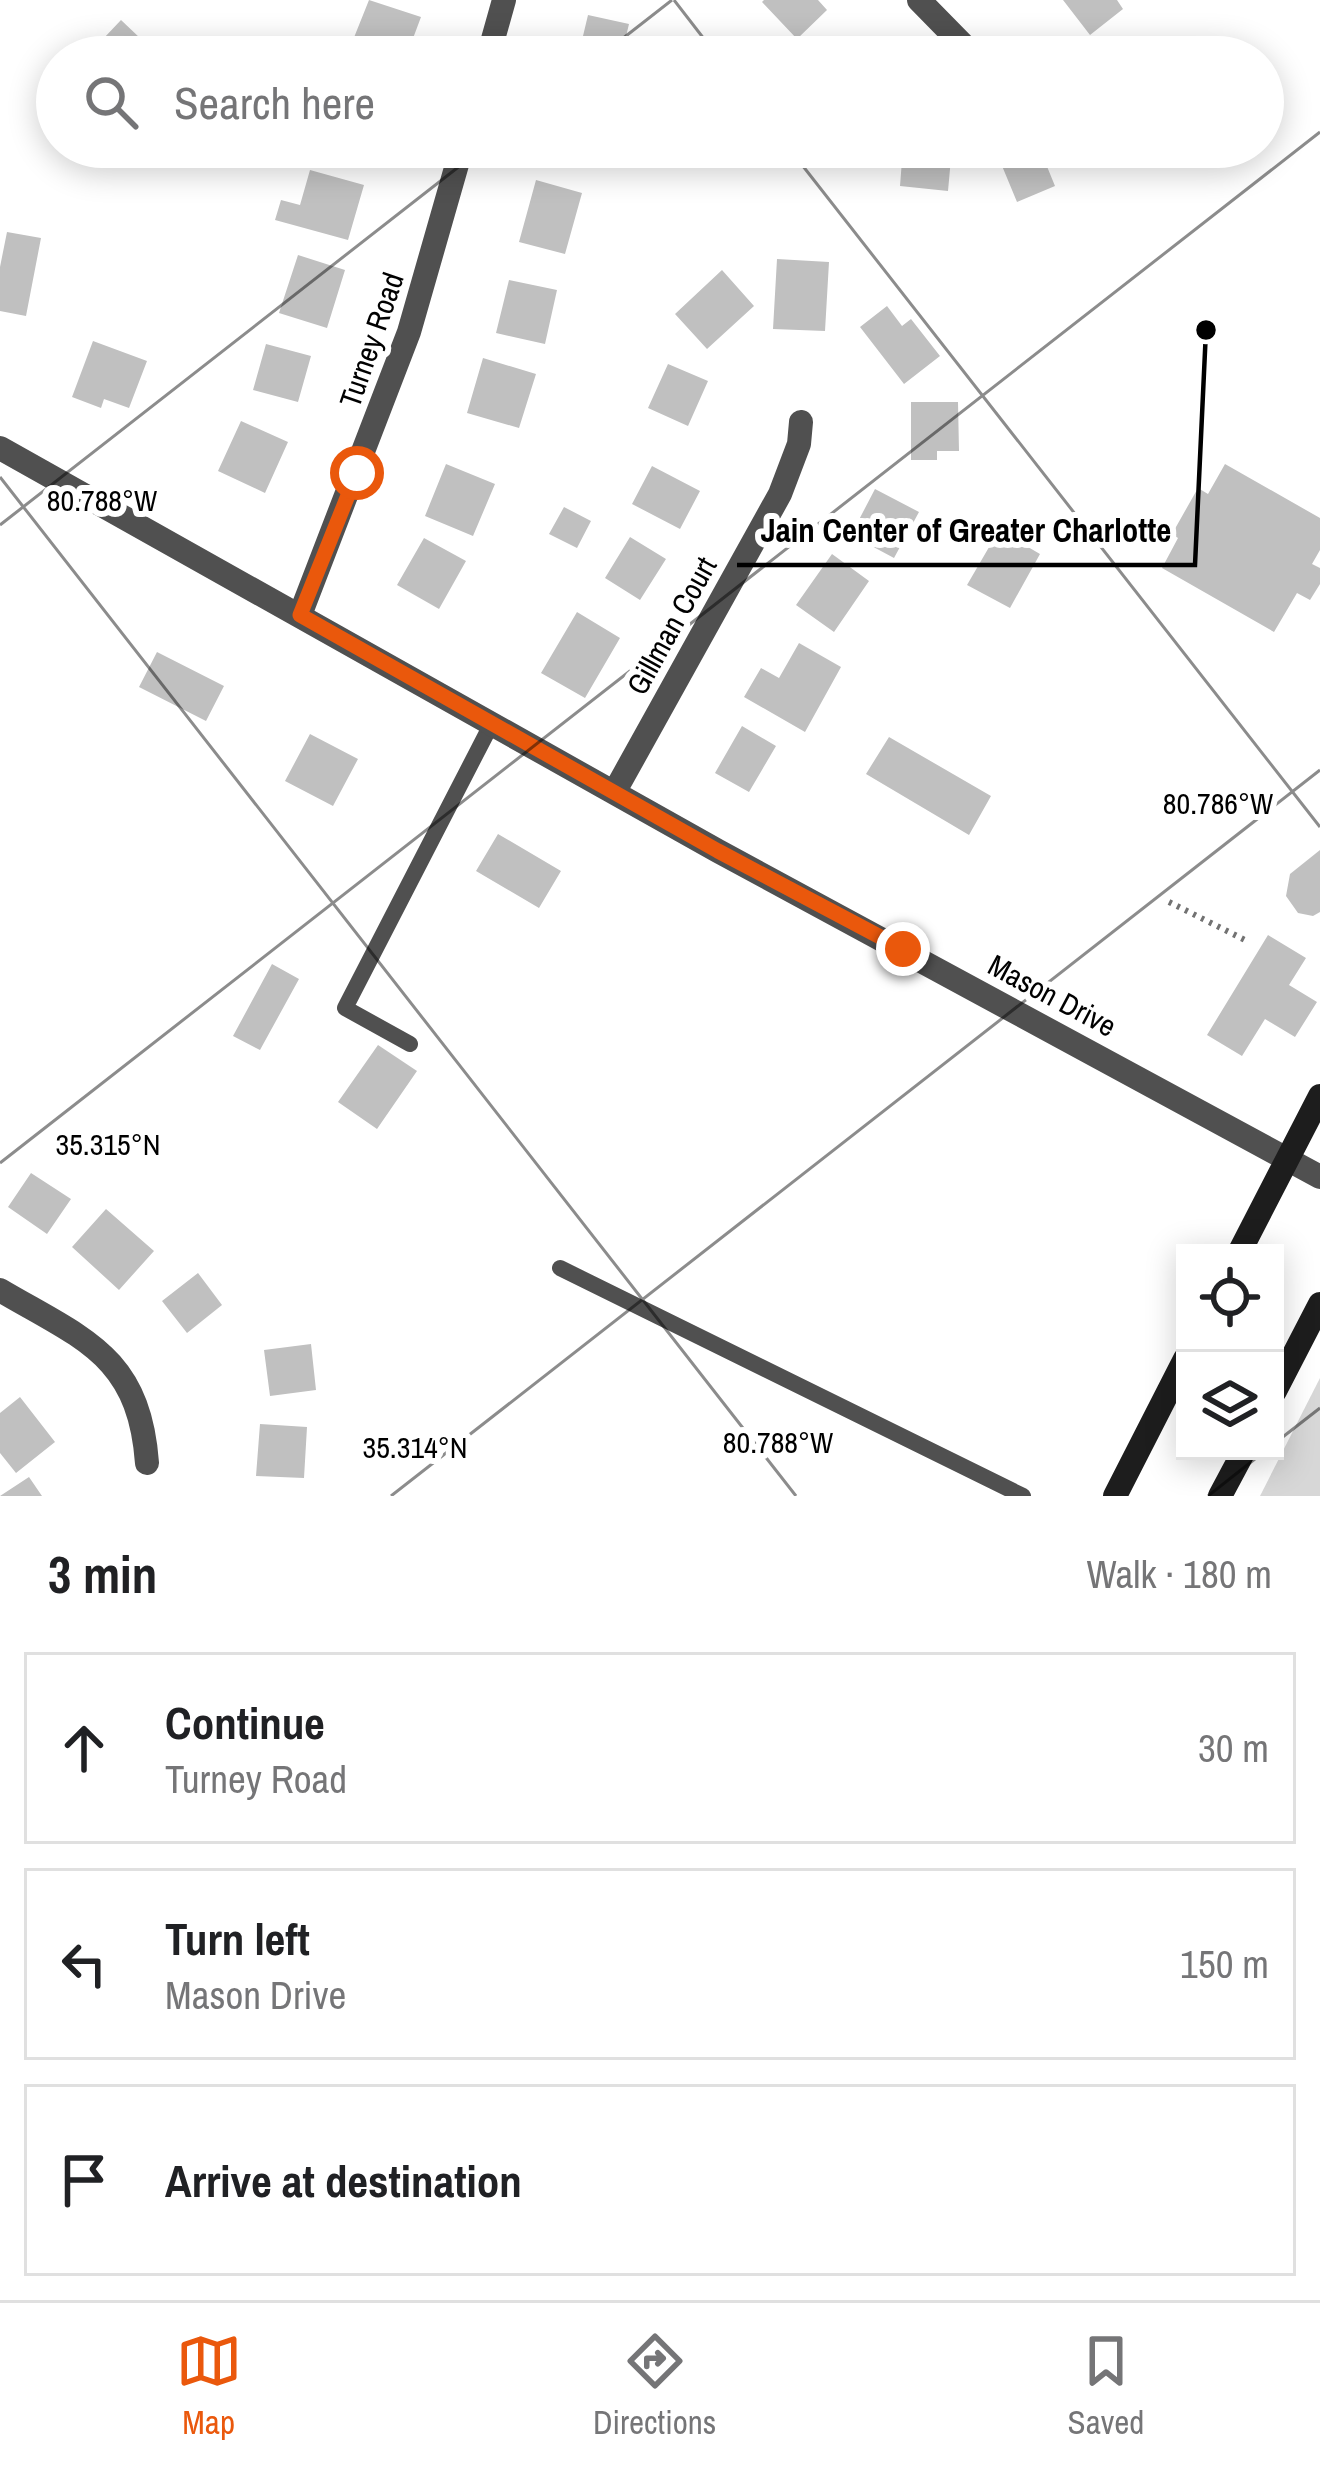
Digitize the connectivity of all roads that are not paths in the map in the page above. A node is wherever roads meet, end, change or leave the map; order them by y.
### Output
1 (504, 0) edge
2 (919, 0) edge
3 (494, 36) edge
4 (954, 36) edge
5 (456, 168) edge
6 (801, 422) dead end
7 (0, 448) edge
8 (300, 615) junction
9 (492, 723) junction
10 (615, 790) junction
11 (410, 1043) dead end
12 (1320, 1096) edge
13 (1287, 1159) junction
14 (1320, 1177) edge
15 (1244, 1244) edge
16 (560, 1268) dead end
17 (0, 1290) edge
18 (1320, 1304) edge
19 (1284, 1373) edge
20 (1176, 1377) edge
21 (1239, 1460) edge
22 (147, 1463) dead end
23 (1023, 1496) edge
24 (1115, 1496) edge
25 (1220, 1496) edge

1 - 3 street
2 - 4 street
5 - 8 street, Turney Road
6 - 10 street, Gillman Court
7 - 8 street, Mason Drive
8 - 9 street, Mason Drive
9 - 10 street, Mason Drive
9 - 11 lane
10 - 13 street, Mason Drive
12 - 13 main road
13 - 14 street, Mason Drive
13 - 15 main road
16 - 23 lane
17 - 22 street
18 - 19 main road
20 - 24 main road
21 - 25 main road

